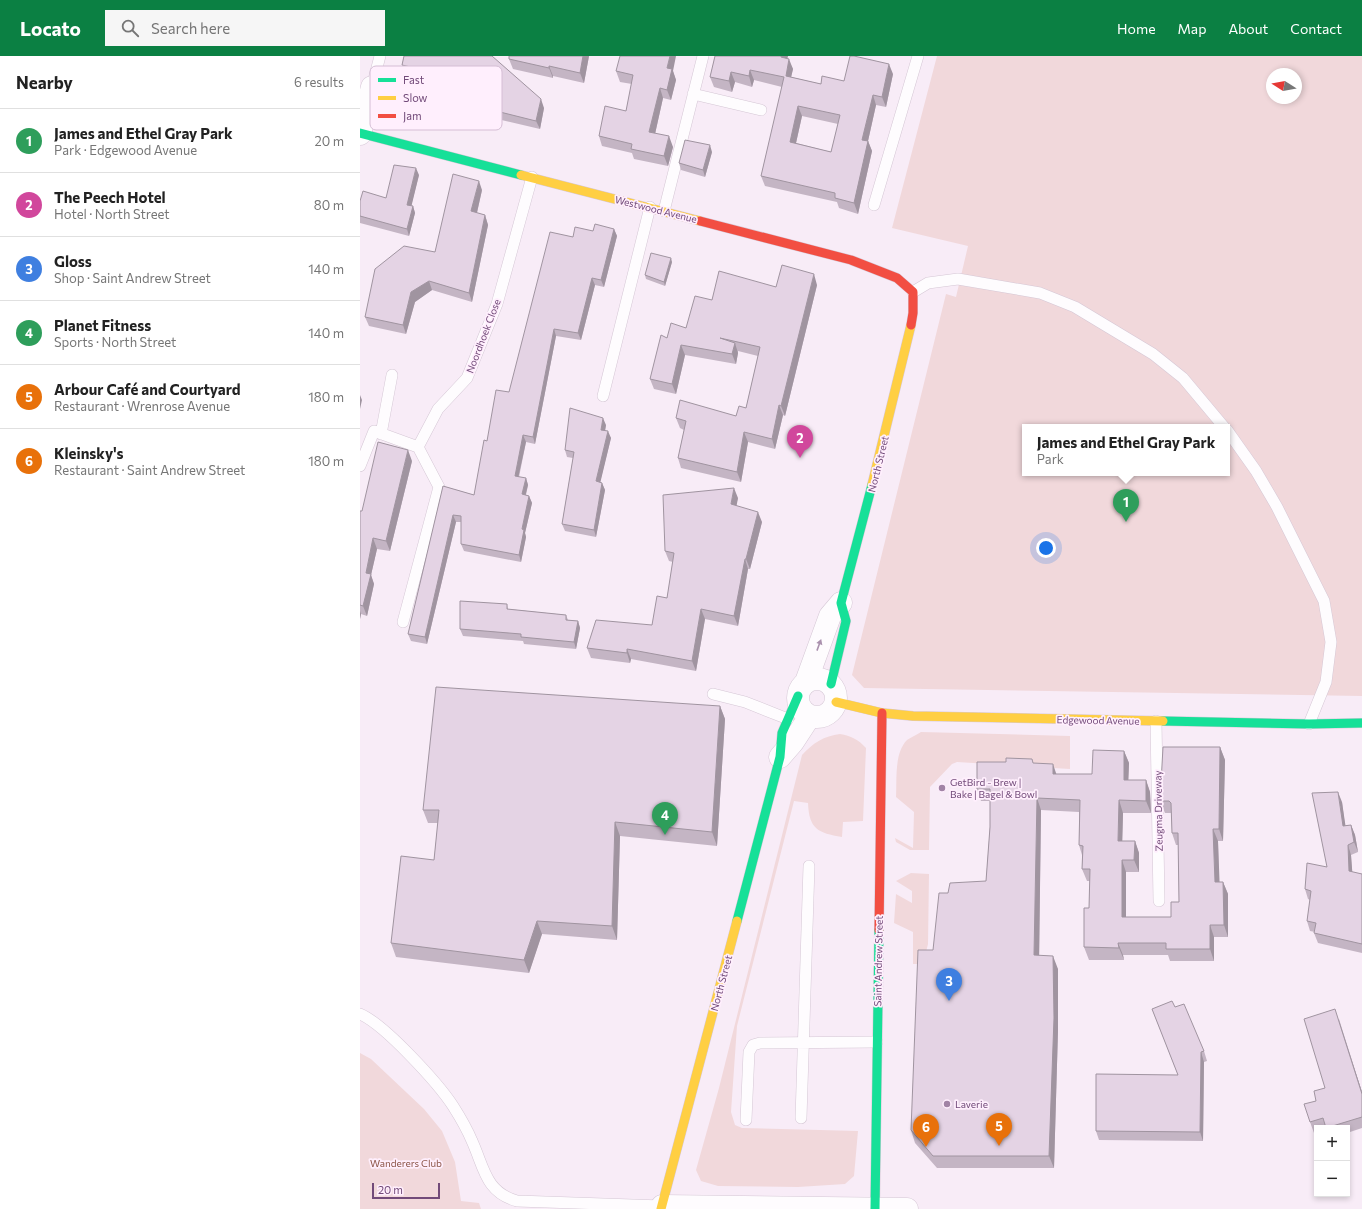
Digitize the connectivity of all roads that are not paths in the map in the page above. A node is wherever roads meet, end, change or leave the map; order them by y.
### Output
1 (380, 56) edge
2 (703, 56) edge
3 (918, 56) edge
4 (377, 66) edge
5 (693, 94) junction
6 (370, 95) edge
7 (761, 110) dead end
8 (360, 133) edge
9 (532, 177) junction
10 (874, 205) dead end
11 (650, 207) junction
12 (664, 211) junction
13 (913, 292) junction
14 (392, 375) dead end
15 (603, 396) dead end
16 (1221, 424) edge
17 (381, 434) junction
18 (1230, 434) edge
19 (418, 447) junction
20 (360, 466) edge
21 (841, 603) junction
22 (404, 622) dead end
23 (802, 689) junction
24 (834, 693) junction
25 (713, 694) dead end
26 (882, 713) junction
27 (810, 716) junction
28 (788, 719) junction
29 (1156, 721) junction
30 (1309, 724) junction
31 (1362, 724) edge
32 (780, 757) junction
33 (809, 866) dead end
34 (1159, 901) dead end
35 (360, 1014) edge
36 (877, 1042) junction
37 (803, 1043) junction
38 (801, 1118) dead end
39 (746, 1120) dead end
40 (662, 1208) edge
41 (875, 1209) edge
42 (907, 1209) edge

1 - 4 lane
2 - 5 lane
3 - 10 lane
5 - 7 lane
5 - 12 lane
6 - 8 street
8 - 9 street, Westwood Avenue
9 - 11 street, Westwood Avenue
9 - 19 lane, Noordhoek Close
11 - 12 street, Westwood Avenue
11 - 15 lane
12 - 13 street, Westwood Avenue
13 - 16 lane
13 - 21 street, North Street
14 - 17 lane
17 - 19 lane
17 - 20 lane
18 - 30 lane
19 - 22 lane
23 -> 21 street, North Street
21 - 24 street, North Street
23 - 24 street
23 - 27 street
23 - 28 street, North Street
24 - 26 street, Edgewood Avenue
24 - 27 street
25 - 28 lane
26 - 29 street, Edgewood Avenue
26 - 36 street, Saint Andrew Street
27 - 32 street, North Street
28 - 32 street, North Street
29 - 30 street, Edgewood Avenue
29 - 34 lane, Zeugma Driveway
30 - 31 street, Edgewood Avenue
32 - 40 street, North Street
33 - 37 lane
35 - 40 lane
36 - 37 lane
36 - 41 street, Saint Andrew Street
37 - 38 lane
37 - 39 lane
40 - 41 street
41 - 42 street

